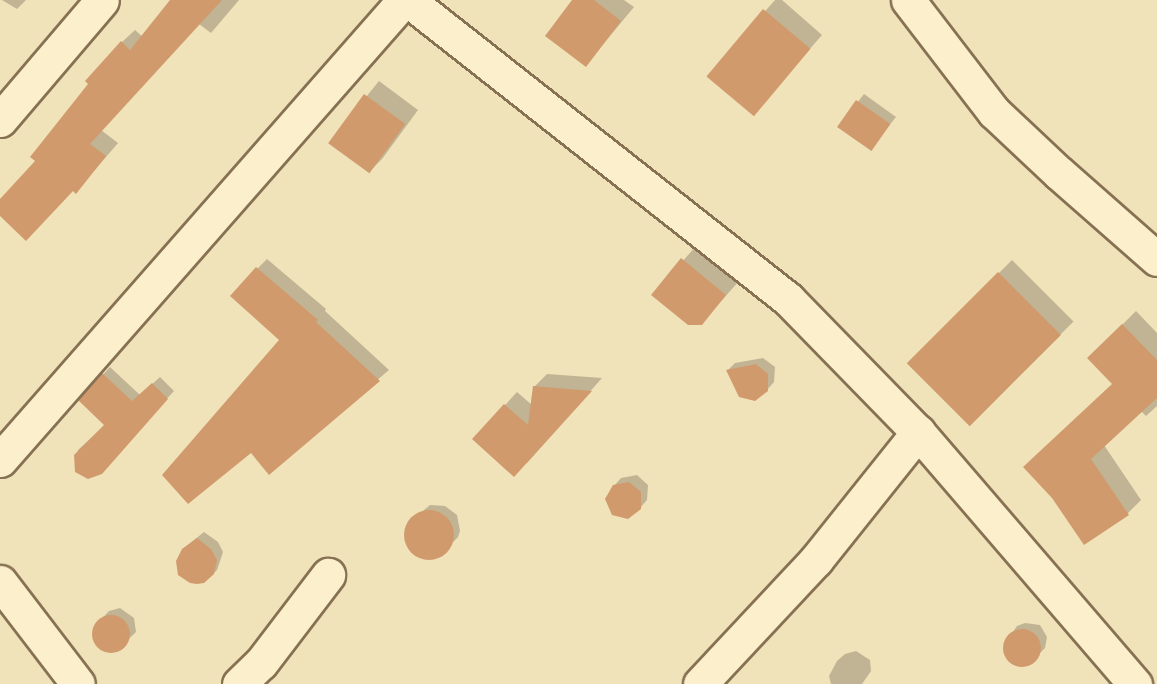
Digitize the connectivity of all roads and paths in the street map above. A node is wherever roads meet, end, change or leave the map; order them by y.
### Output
1 (102, 0) edge
2 (406, 0) edge
3 (908, 0) edge
4 (0, 120) edge
5 (1157, 259) edge
6 (918, 432) junction
7 (0, 460) edge
8 (328, 575) dead end
9 (0, 582) edge
10 (78, 684) edge
11 (239, 684) edge
12 (700, 684) edge
13 (1135, 684) edge

1 - 4 street
2 - 6 street
2 - 7 street
3 - 5 street
6 - 12 street
6 - 13 street
8 - 11 street
9 - 10 street

